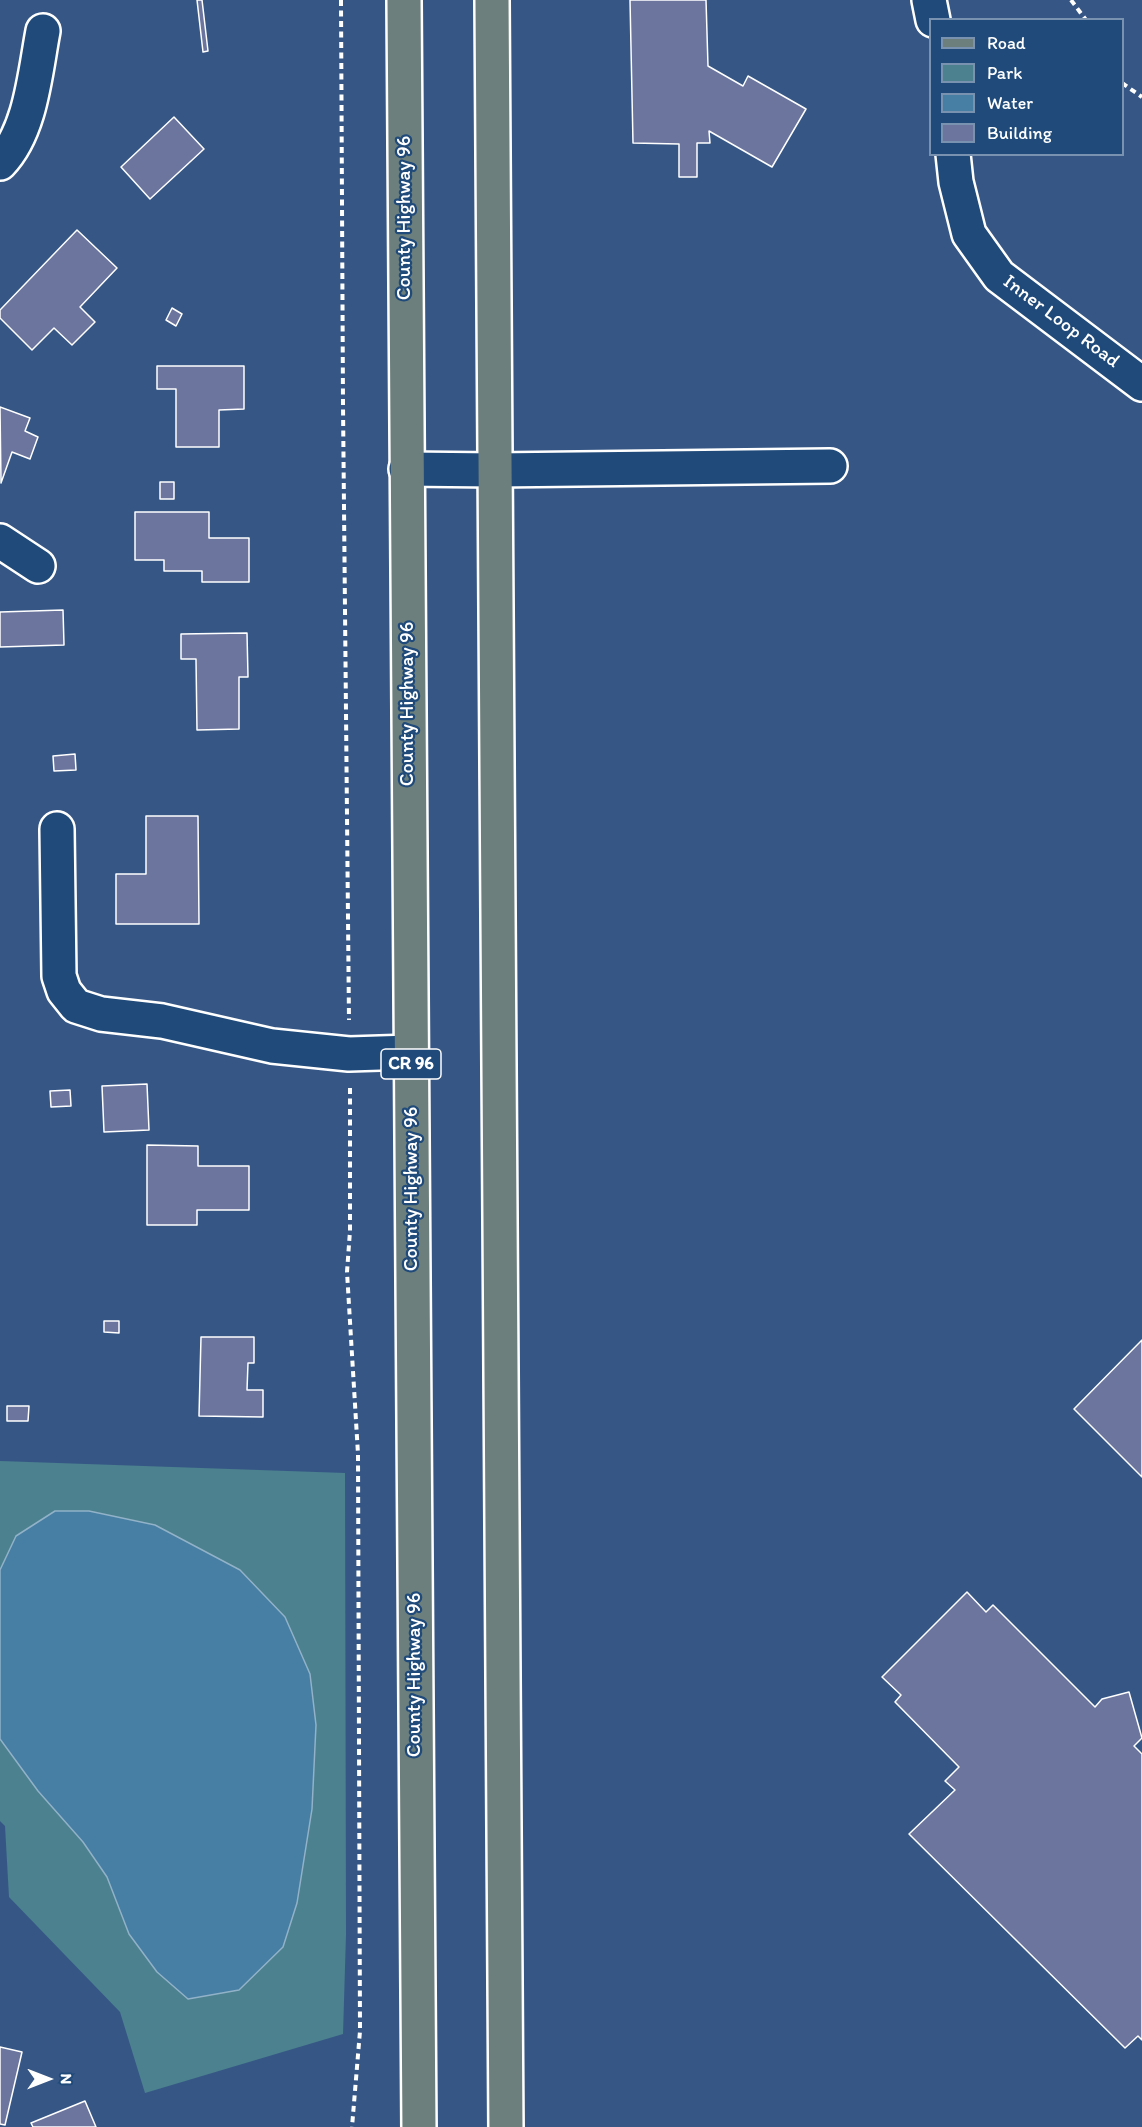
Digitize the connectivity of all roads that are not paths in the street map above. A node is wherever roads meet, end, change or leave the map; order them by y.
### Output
1 (404, 0) edge
2 (492, 0) edge
3 (929, 0) edge
4 (933, 18) edge
5 (43, 31) dead end
6 (953, 156) edge
7 (0, 163) edge
8 (1142, 384) edge
9 (830, 466) dead end
10 (406, 469) junction
11 (495, 470) junction
12 (0, 541) edge
13 (39, 566) dead end
14 (57, 829) dead end
15 (411, 1052) junction
16 (419, 2127) edge
17 (506, 2127) edge

1 - 10 main road, County Highway 96 / CR 96
2 - 11 main road
3 - 4 street
5 - 7 street
6 - 8 street, Inner Loop Road
9 - 11 street
10 - 11 street
10 - 15 main road, County Highway 96 / CR 96
11 - 17 main road
12 - 13 street
14 - 15 street
15 - 16 main road, County Highway 96 / CR 96

